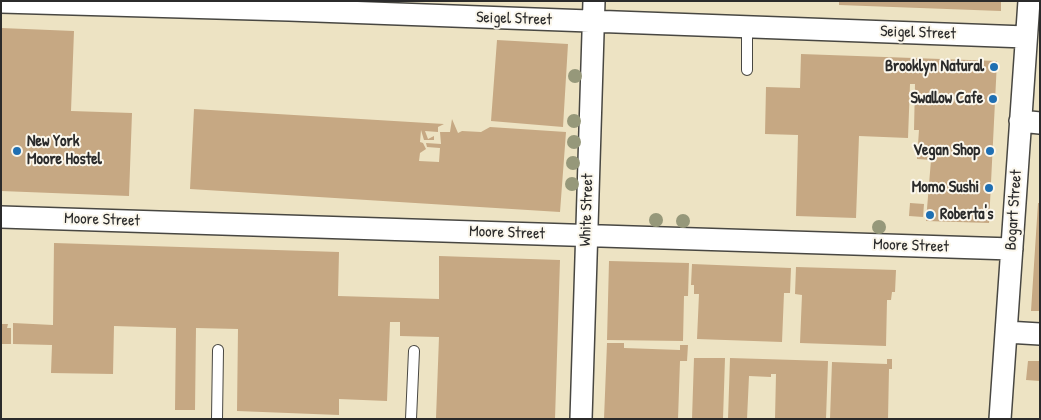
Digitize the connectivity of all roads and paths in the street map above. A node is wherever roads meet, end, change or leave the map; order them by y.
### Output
1 (1029, 1) edge
2 (1, 2) edge
3 (289, 5) edge
4 (418, 8) edge
5 (594, 12) edge
6 (747, 28) junction
7 (1026, 37) junction
8 (747, 70) dead end
9 (1030, 122) edge
10 (1, 217) edge
11 (587, 236) junction
12 (1012, 249) junction
13 (1006, 332) junction
14 (1040, 334) edge
15 (218, 350) dead end
16 (414, 351) dead end
17 (217, 419) edge
18 (411, 419) edge
19 (581, 419) edge
20 (1000, 419) edge

1 - 7 street, Bogart Street
2 - 3 street, Seigel Street
3 - 4 street, Seigel Street
4 - 5 street, Seigel Street
5 - 6 street, Seigel Street
5 - 11 street, White Street
6 - 7 street, Seigel Street
6 - 8 lane
7 - 9 street, Bogart Street
9 - 12 street, Bogart Street
10 - 11 street, Moore Street
11 - 12 street, Moore Street
11 - 19 street, White Street
12 - 13 street, Bogart Street
13 - 14 street
13 - 20 street, Bogart Street
15 - 17 lane
16 - 18 lane

